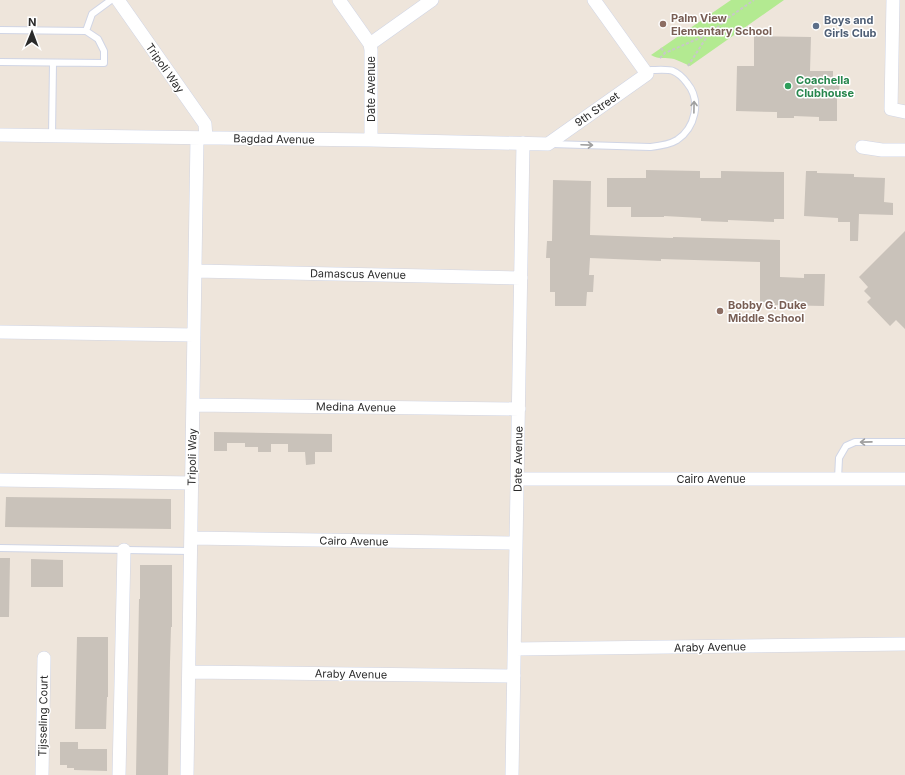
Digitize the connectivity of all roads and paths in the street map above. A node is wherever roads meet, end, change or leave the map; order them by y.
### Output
1 (111, 0) edge
2 (118, 0) edge
3 (339, 0) edge
4 (432, 0) edge
5 (594, 0) edge
6 (754, 0) edge
7 (893, 0) edge
8 (0, 30) edge
9 (86, 31) junction
10 (709, 34) junction
11 (370, 44) junction
12 (661, 48) dead end
13 (665, 53) junction
14 (660, 58) dead end
15 (0, 62) edge
16 (54, 63) junction
17 (688, 66) dead end
18 (647, 74) junction
19 (905, 112) edge
20 (0, 135) edge
21 (52, 136) junction
22 (202, 138) junction
23 (371, 140) junction
24 (523, 143) junction
25 (548, 144) junction
26 (862, 146) dead end
27 (905, 150) edge
28 (195, 271) junction
29 (521, 278) junction
30 (0, 332) edge
31 (194, 335) junction
32 (193, 405) junction
33 (519, 409) junction
34 (905, 442) edge
35 (518, 478) junction
36 (838, 479) junction
37 (905, 479) edge
38 (0, 480) edge
39 (192, 483) junction
40 (516, 543) junction
41 (191, 545) junction
42 (0, 548) edge
43 (124, 550) junction
44 (905, 644) edge
45 (514, 650) junction
46 (44, 658) dead end
47 (188, 672) junction
48 (514, 676) junction
49 (42, 775) edge
50 (119, 775) edge
51 (187, 775) edge
52 (512, 775) edge

1 - 9 lane
2 - 22 street, Tripoli Way
3 - 11 street, Date Avenue
4 - 11 street
5 - 18 street
6 - 10 path
7 - 19 street
8 - 9 lane
9 - 16 lane
10 - 13 path
10 - 17 path
11 - 23 street, Date Avenue
12 - 13 path
13 - 14 path
15 - 16 lane
16 - 21 lane
18 - 25 street, 9th Street
25 -> 18 lane
20 - 21 street, Bagdad Avenue
21 - 22 street, Bagdad Avenue
22 - 23 street, Bagdad Avenue
22 - 28 street, Tripoli Way
23 - 24 street, Bagdad Avenue
24 - 25 street, Bagdad Avenue
24 - 29 street, Date Avenue
26 - 27 street
28 - 29 street, Damascus Avenue
28 - 31 street, Tripoli Way
29 - 33 street, Date Avenue
30 - 31 street
31 - 32 street, Tripoli Way
32 - 33 street, Medina Avenue
32 - 39 street, Tripoli Way
33 - 35 street, Date Avenue
34 -> 36 lane
35 - 36 street, Cairo Avenue
35 - 40 street, Date Avenue
36 - 37 street, Cairo Avenue
38 - 39 street
39 - 41 street, Tripoli Way
40 - 41 street, Cairo Avenue
40 - 45 street, Date Avenue
41 - 43 lane
41 - 47 street, Tripoli Way
42 - 43 lane
43 - 50 street
44 - 45 street, Araby Avenue
45 - 48 street, Date Avenue
46 - 49 street, Tijsseling Court
47 - 48 street, Araby Avenue
47 - 51 street, Tripoli Way
48 - 52 street, Date Avenue

